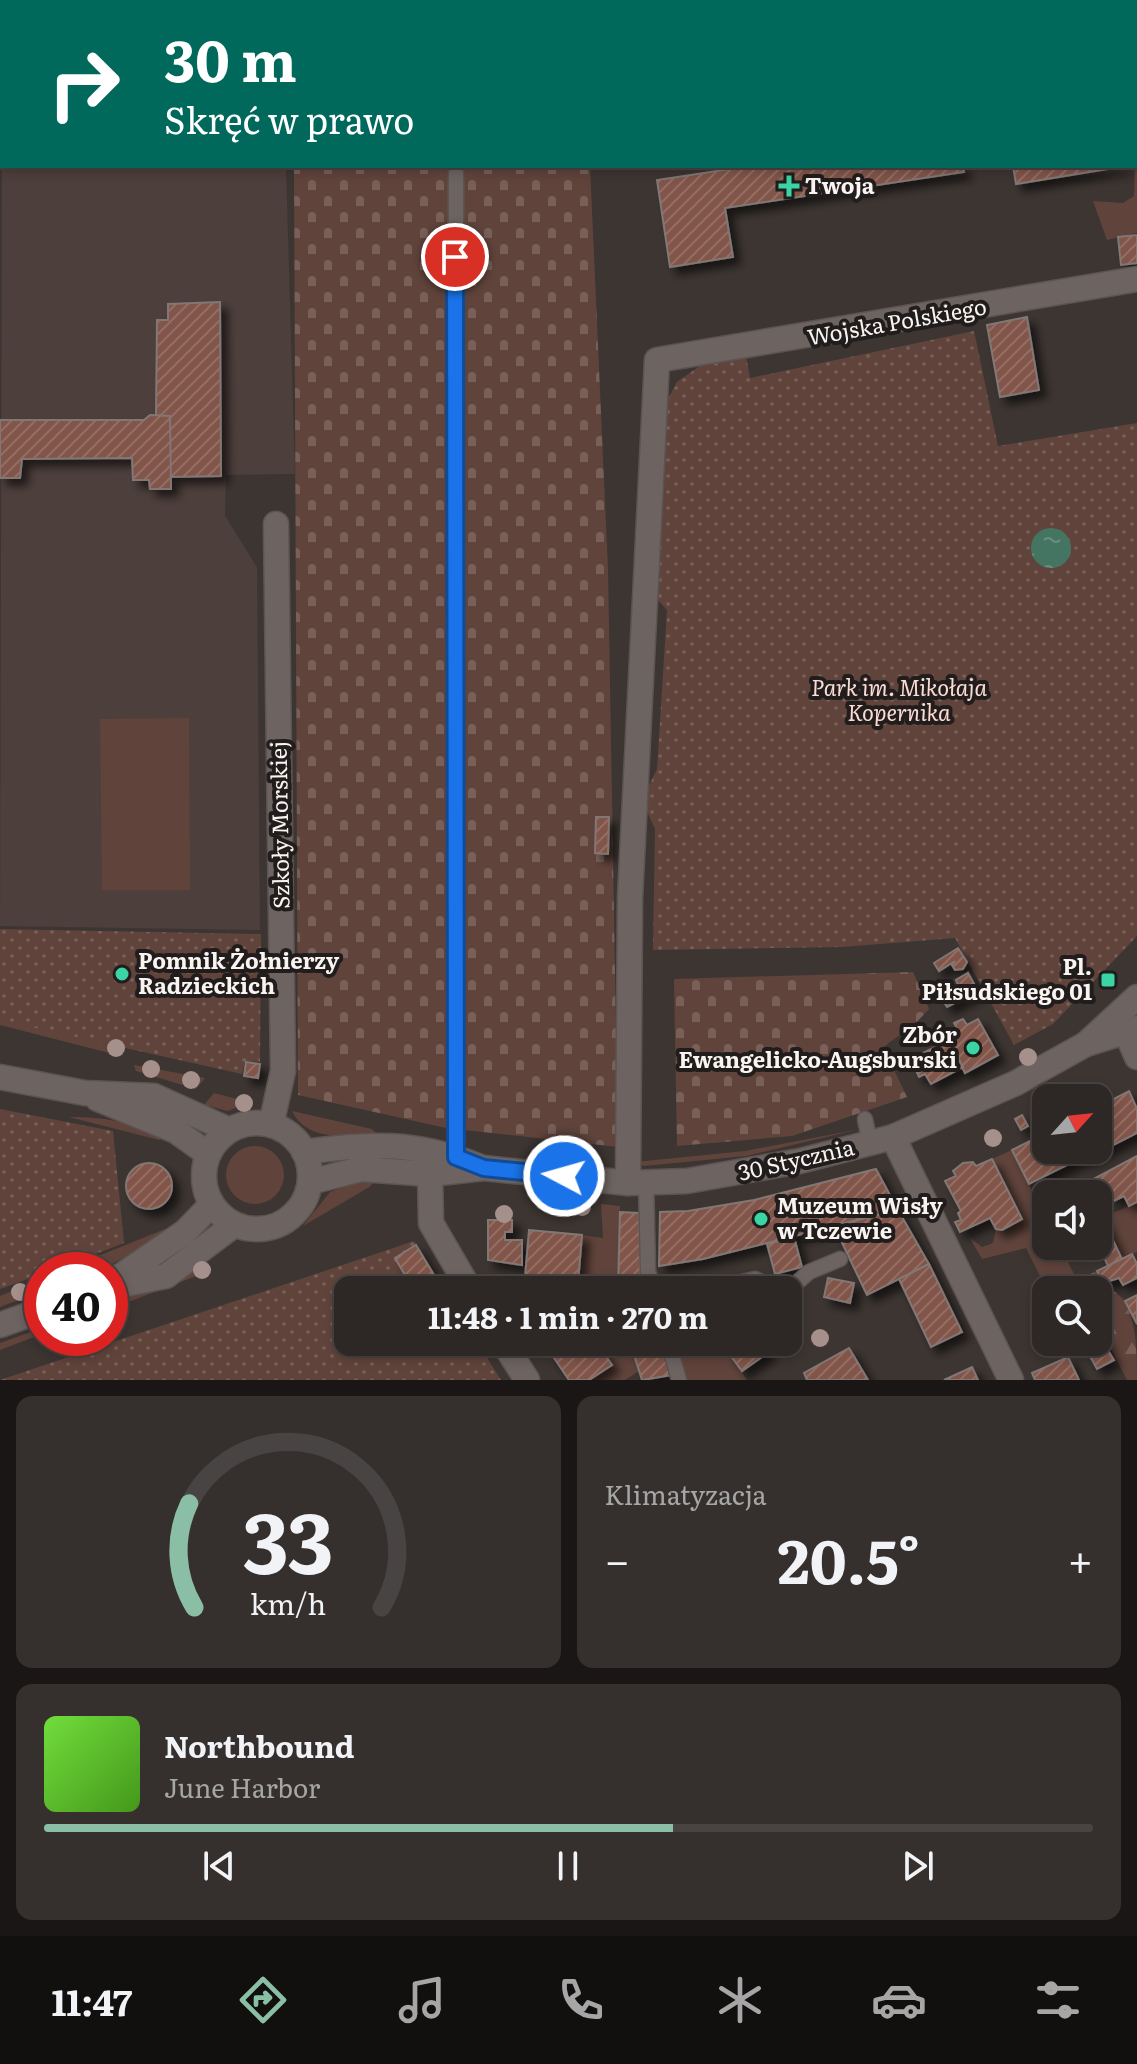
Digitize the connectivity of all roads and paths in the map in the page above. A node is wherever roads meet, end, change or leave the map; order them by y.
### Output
1 (456, 174) dead end
2 (1137, 279) edge
3 (276, 524) dead end
4 (1137, 997) edge
5 (1132, 1031) edge
6 (1086, 1044) junction
7 (1137, 1057) edge
8 (0, 1077) edge
9 (85, 1093) junction
10 (865, 1119) dead end
11 (271, 1125) junction
12 (229, 1130) junction
13 (881, 1140) junction
14 (304, 1152) junction
15 (208, 1154) junction
16 (456, 1157) junction
17 (484, 1168) junction
18 (430, 1174) junction
19 (310, 1182) junction
20 (637, 1182) junction
21 (211, 1205) junction
22 (234, 1225) junction
23 (840, 1259) dead end
24 (128, 1272) edge
25 (462, 1276) edge
26 (649, 1276) edge
27 (802, 1278) edge
28 (128, 1282) edge
29 (24, 1316) edge
30 (0, 1325) edge
31 (512, 1356) edge
32 (672, 1356) edge
33 (527, 1380) edge
34 (679, 1380) edge
35 (1011, 1380) edge

1 - 16 lane
2 - 20 street, Wojska Polskiego
3 - 11 street, Szkoły Morskiej
4 - 6 street, 30 Stycznia
5 - 6 street, 30 Stycznia
5 - 7 street
6 - 13 street, 30 Stycznia
8 - 9 street
9 - 12 street
9 - 15 street
10 - 13 lane
11 - 12 street
11 - 14 street
12 - 15 street
13 - 20 street, 30 Stycznia
13 - 35 street
14 - 16 street, 30 Stycznia
14 - 19 street
15 - 21 street
16 - 17 street, 30 Stycznia
17 - 18 street, 30 Stycznia
17 - 20 street, 30 Stycznia
18 - 19 street, 30 Stycznia
18 - 25 street
19 - 22 street
20 - 26 lane
21 - 22 street
21 - 24 street
22 - 28 street
23 - 27 lane
29 - 30 street
31 - 33 street
32 - 34 lane

